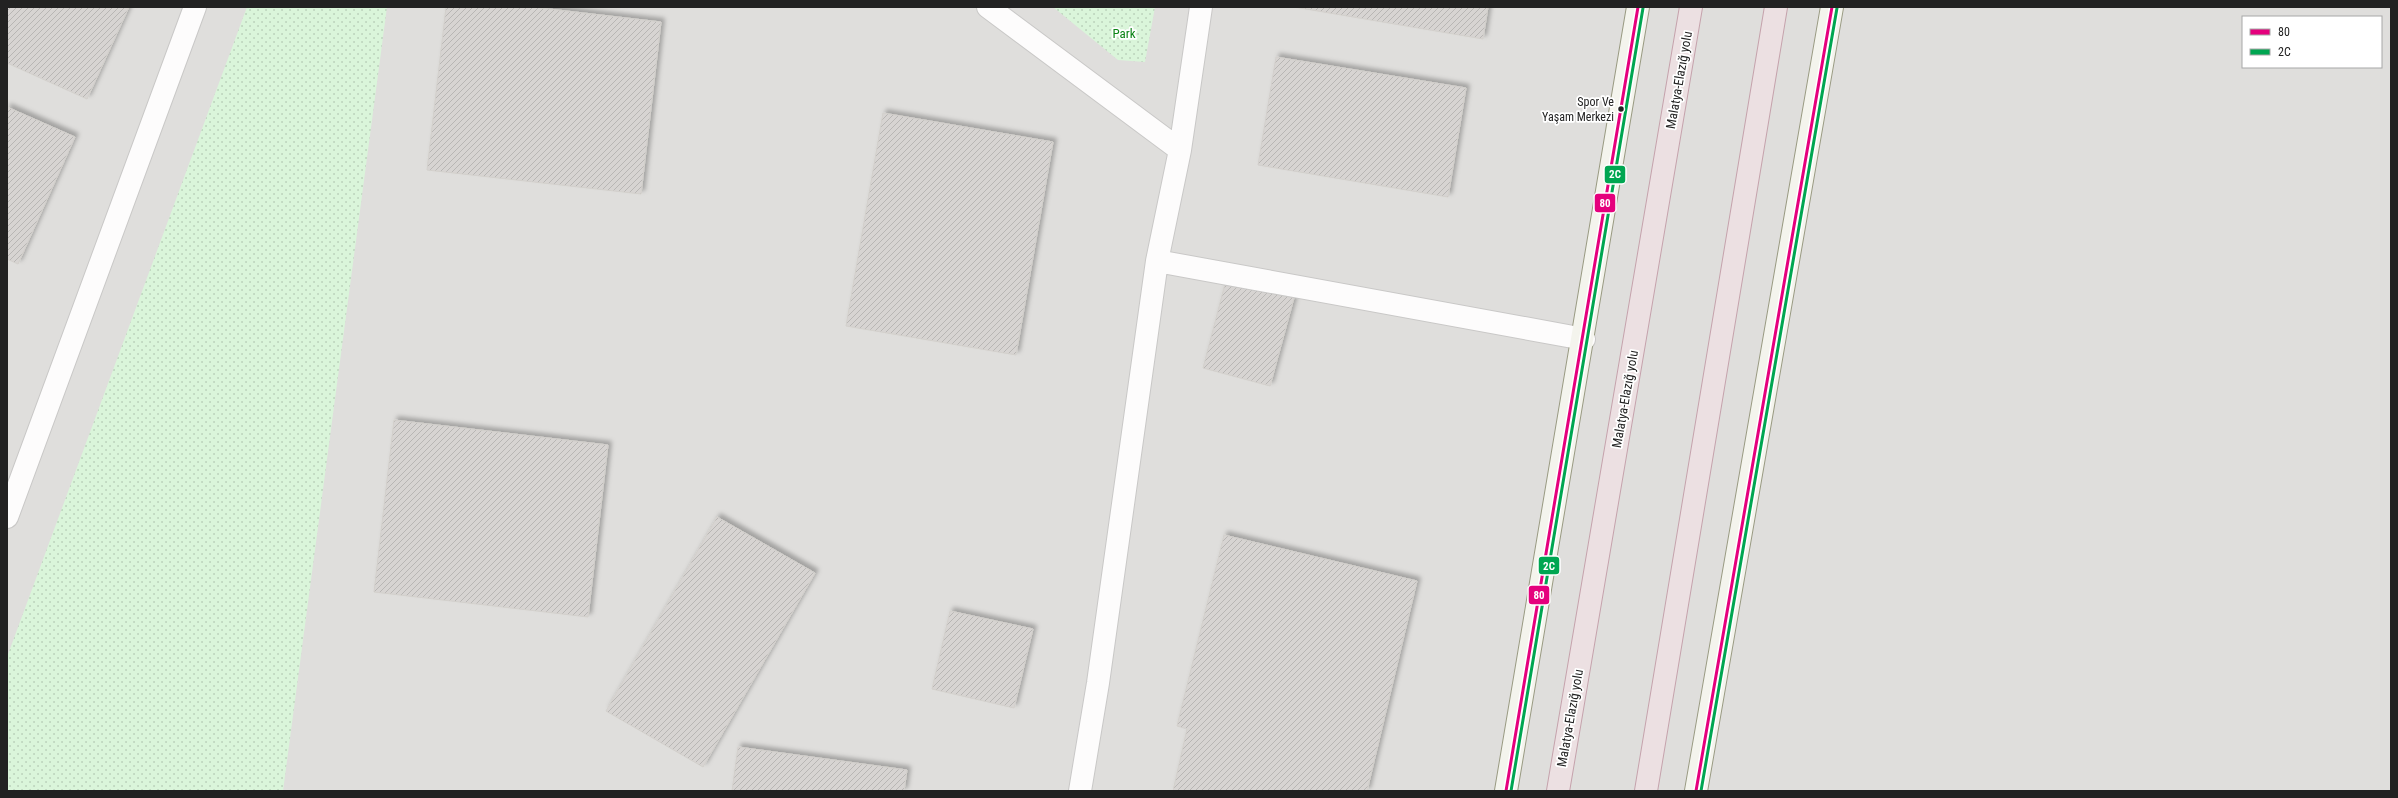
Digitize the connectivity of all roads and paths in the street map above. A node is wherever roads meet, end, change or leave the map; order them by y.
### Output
1 (195, 7) edge
2 (988, 7) edge
3 (1201, 7) edge
4 (1638, 7) edge
5 (1692, 7) edge
6 (1776, 7) edge
7 (1832, 7) edge
8 (1180, 150) junction
9 (1157, 261) junction
10 (1584, 339) junction
11 (7, 517) edge
12 (1080, 791) edge
13 (1506, 791) edge
14 (1558, 791) edge
15 (1646, 791) edge
16 (1696, 791) edge

1 - 11 street
2 - 8 street
3 - 8 street
4 - 10 street
5 - 14 highway, Malatya-Elazığ yolu
6 - 15 highway
7 - 16 street
8 - 9 street
9 - 10 street
9 - 12 street
10 - 13 street

